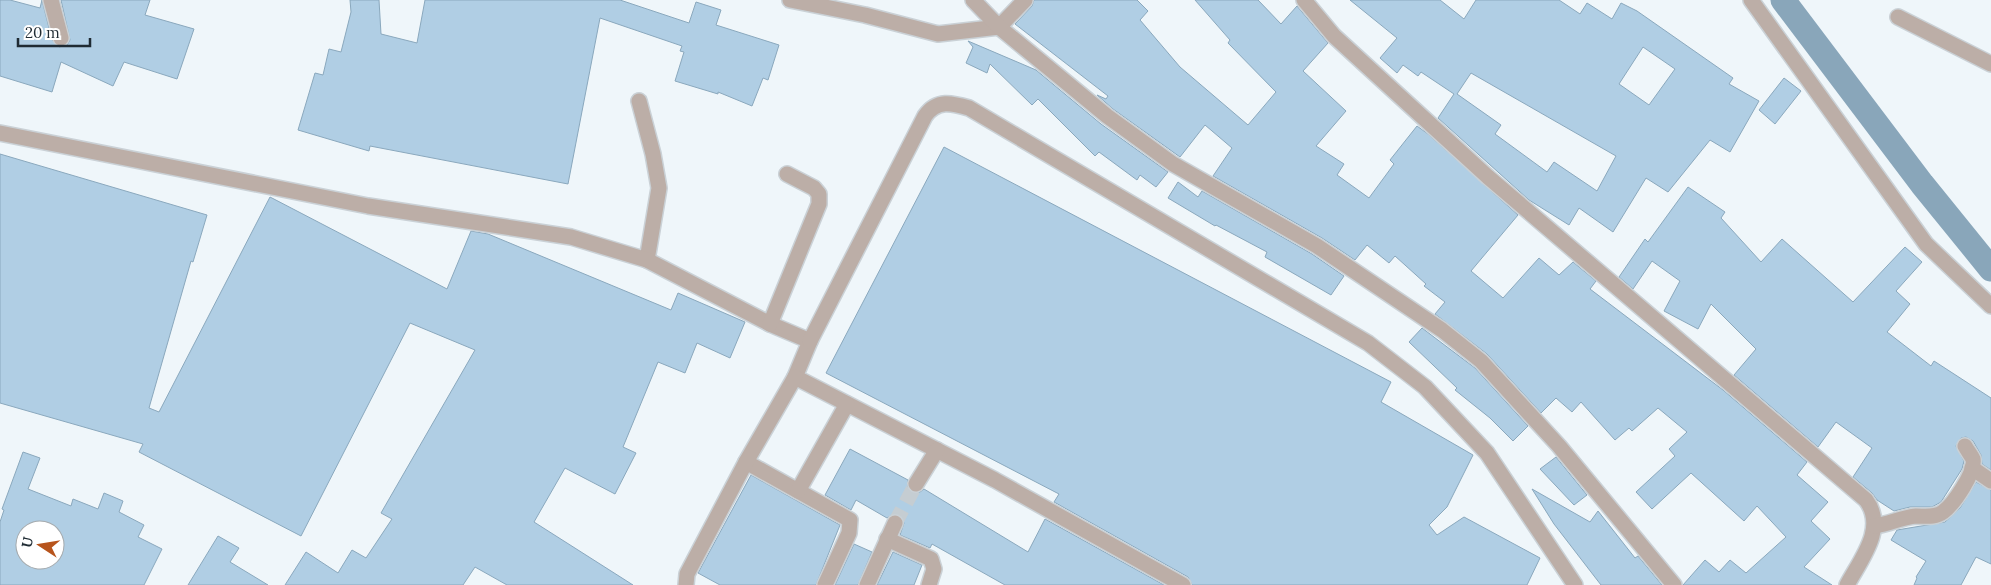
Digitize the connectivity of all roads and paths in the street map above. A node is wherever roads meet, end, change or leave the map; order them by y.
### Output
1 (51, 0) edge
2 (790, 0) edge
3 (973, 0) edge
4 (1025, 0) edge
5 (1304, 0) edge
6 (1751, 0) edge
7 (1898, 17) dead end
8 (999, 27) junction
9 (61, 38) dead end
10 (1991, 64) edge
11 (639, 101) dead end
12 (0, 133) edge
13 (787, 174) dead end
14 (647, 260) junction
15 (1991, 306) edge
16 (770, 324) junction
17 (810, 341) junction
18 (795, 377) junction
19 (848, 404) junction
20 (1965, 446) dead end
21 (937, 450) junction
22 (746, 462) junction
23 (1972, 468) junction
24 (1991, 481) edge
25 (916, 484) tunnel mouth
26 (798, 491) junction
27 (895, 523) tunnel mouth
28 (1875, 526) junction
29 (888, 539) junction
30 (686, 585) edge
31 (825, 585) edge
32 (867, 585) edge
33 (929, 585) edge
34 (1184, 585) edge
35 (1575, 585) edge
36 (1674, 585) edge
37 (1847, 585) edge

1 - 9 street
2 - 8 street
3 - 8 street
4 - 8 street
5 - 28 street
6 - 15 street
7 - 10 street
8 - 36 street
11 - 14 street
12 - 14 street
13 - 16 street
14 - 16 street
16 - 17 street
17 - 18 street
17 - 35 street
18 - 19 street
18 - 22 street
19 - 21 street
19 - 26 street
20 - 23 street
21 - 25 street
21 - 34 street
22 - 26 street
22 - 30 street
23 - 24 street
23 - 28 street
26 - 31 street
27 - 29 street
28 - 37 street
29 - 32 street
29 - 33 street

